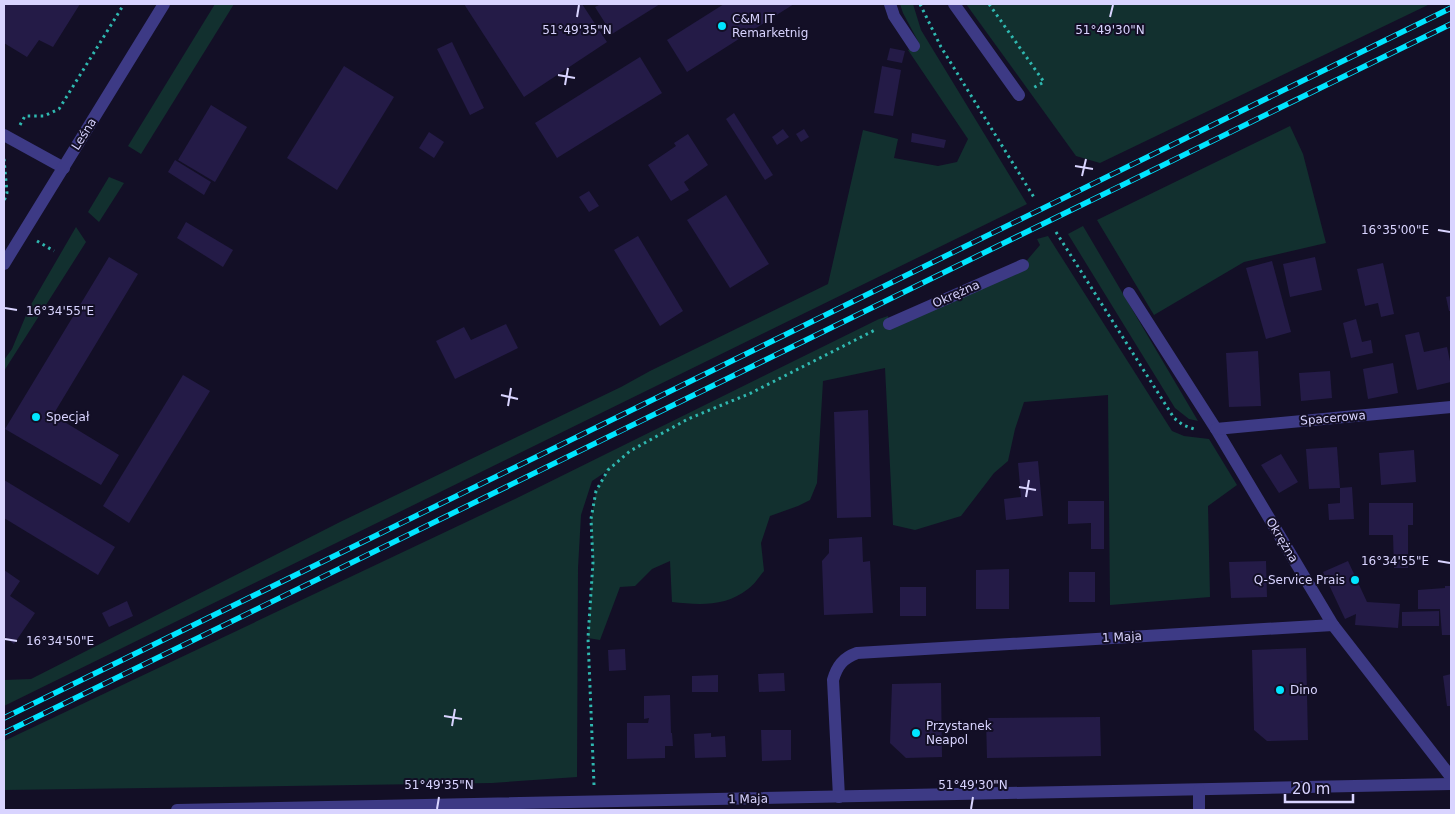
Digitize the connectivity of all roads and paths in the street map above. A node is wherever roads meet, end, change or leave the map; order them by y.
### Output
1 (124, 4) edge
2 (164, 4) edge
3 (890, 4) edge
4 (920, 4) edge
5 (954, 4) edge
6 (989, 4) edge
7 (914, 46) dead end
8 (1019, 95) joint
9 (7, 137) edge
10 (4, 159) edge
11 (64, 168) junction
12 (1035, 199) dead end
13 (4, 201) edge
14 (1056, 232) dead end
15 (4, 264) edge
16 (1023, 265) dead end
17 (1129, 293) dead end
18 (889, 324) joint
19 (1451, 407) edge
20 (1216, 429) junction
21 (1333, 625) junction
22 (1451, 777) edge
23 (1451, 784) edge
24 (1199, 790) junction
25 (839, 797) junction
26 (594, 801) junction
27 (457, 807) edge
28 (177, 810) edge
29 (1199, 810) edge

1 - 9 path
2 - 11 street, Leśna
3 - 7 street
4 - 12 path
5 - 8 street
6 - 8 path
9 - 11 street
10 - 13 path
11 - 15 street, Leśna
14 - 20 path
16 - 18 street, Okrężna
17 - 20 street, Okrężna
18 - 26 path
19 - 20 street, Spacerowa
20 - 21 street, Okrężna
21 - 22 street, Okrężna
21 - 25 street, 1 Maja
23 - 24 street, 1 Maja
24 - 25 street, 1 Maja
24 - 29 street
25 - 26 street, 1 Maja
26 - 27 street, 1 Maja
27 - 28 street, 1 Maja

